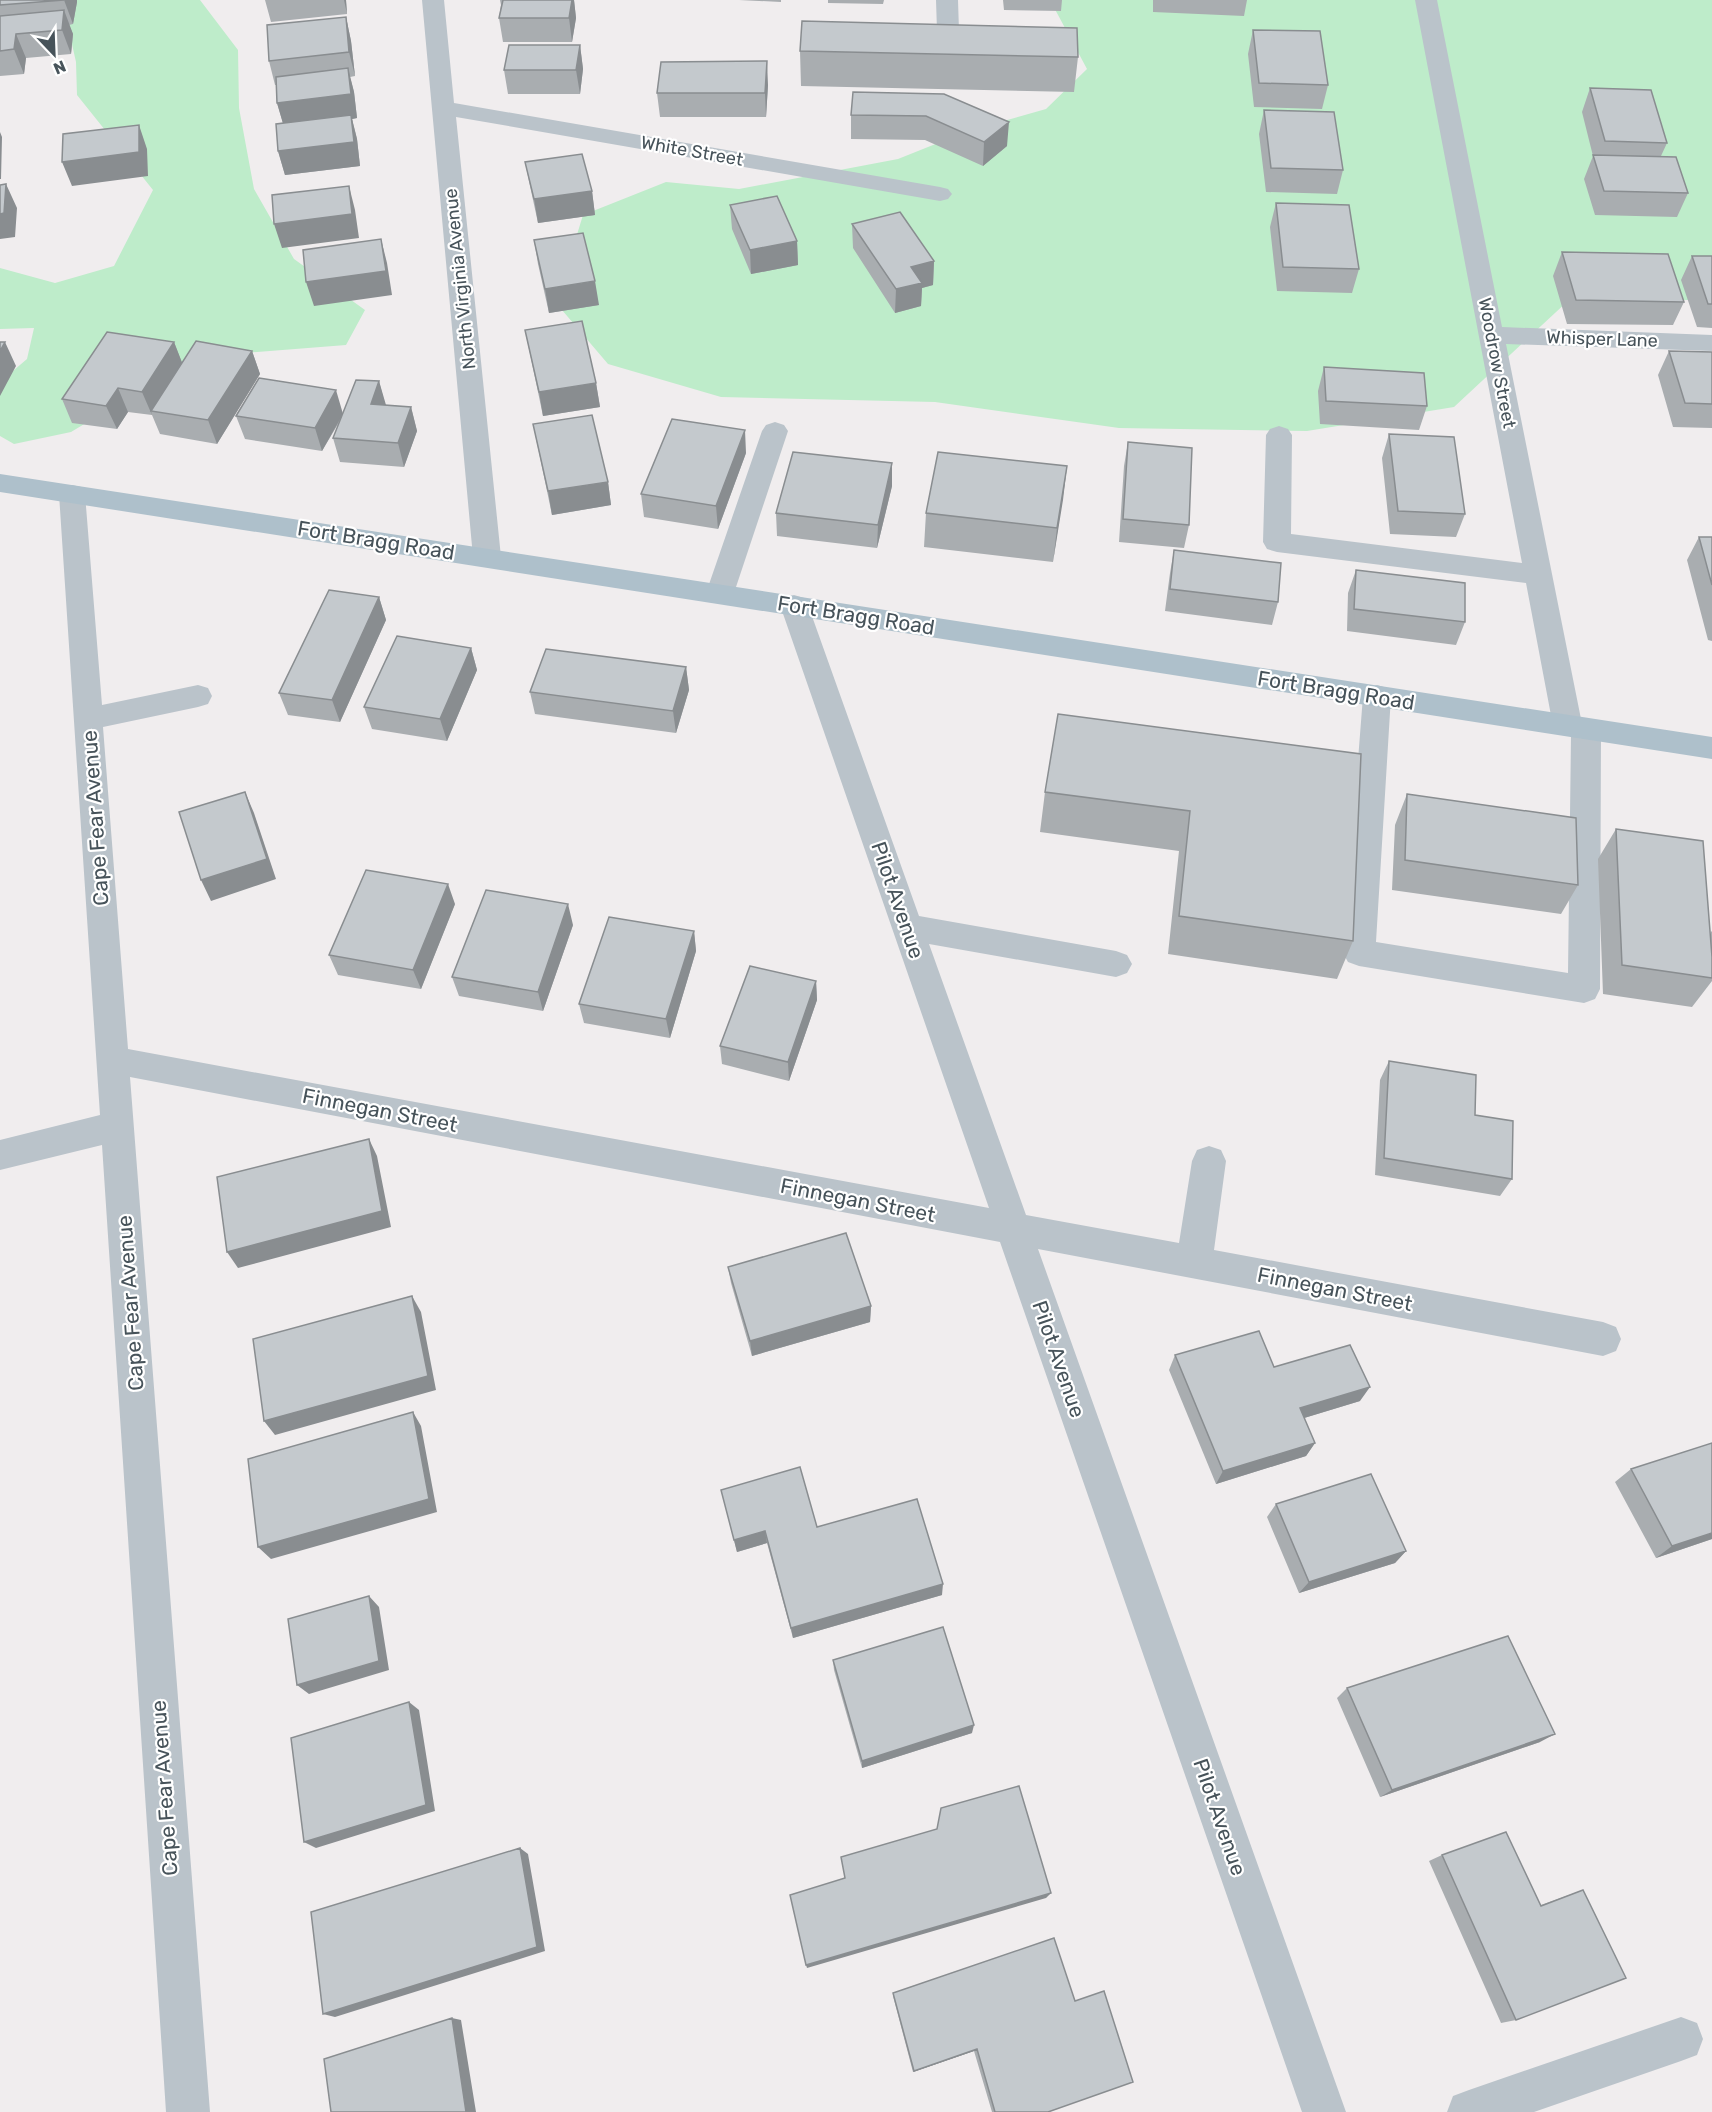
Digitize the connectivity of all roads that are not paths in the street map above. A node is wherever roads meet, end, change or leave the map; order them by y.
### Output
1 (433, 0) edge
2 (947, 0) edge
3 (1426, 0) edge
4 (925, 30) edge
5 (948, 31) junction
6 (971, 32) edge
7 (444, 108) junction
8 (940, 195) dead end
9 (1491, 335) junction
10 (1712, 343) edge
11 (776, 431) dead end
12 (1279, 435) dead end
13 (0, 483) edge
14 (72, 494) junction
15 (487, 557) junction
16 (1539, 575) junction
17 (720, 593) junction
18 (794, 605) junction
19 (198, 696) dead end
20 (1377, 696) junction
21 (88, 719) junction
22 (1577, 727) junction
23 (1712, 748) edge
24 (907, 927) junction
25 (1116, 964) dead end
26 (113, 1060) junction
27 (117, 1126) junction
28 (0, 1155) edge
29 (1209, 1161) dead end
30 (1013, 1229) junction
31 (1194, 1263) junction
32 (1603, 1339) dead end
33 (1681, 2039) dead end
34 (188, 2112) edge
35 (1324, 2112) edge
36 (1469, 2112) edge

1 - 7 street, North Virginia Avenue
2 - 5 street
3 - 9 street, Woodrow Street
4 - 5 street
5 - 6 street
7 - 8 street, White Street
7 - 15 street, North Virginia Avenue
9 - 10 street, Whisper Lane
9 - 16 street, Woodrow Street
11 - 17 street
12 - 16 street
13 - 14 main road, Fort Bragg Road
14 - 15 main road, Fort Bragg Road
14 - 21 street, Cape Fear Avenue
15 - 17 main road, Fort Bragg Road
16 - 22 street, Woodrow Street
17 - 18 main road, Fort Bragg Road
18 - 20 main road, Fort Bragg Road
18 - 24 street, Pilot Avenue
19 - 21 street
20 - 22 main road, Fort Bragg Road
20 - 22 street, Woodrow Street
21 - 26 street, Cape Fear Avenue
22 - 23 main road, Fort Bragg Road
24 - 25 street
24 - 30 street, Pilot Avenue
26 - 27 street, Cape Fear Avenue
26 - 30 street, Finnegan Street
27 - 28 street
27 - 34 street, Cape Fear Avenue
29 - 31 street
30 - 31 street, Finnegan Street
30 - 35 street, Pilot Avenue
31 - 32 street, Finnegan Street
33 - 36 street

